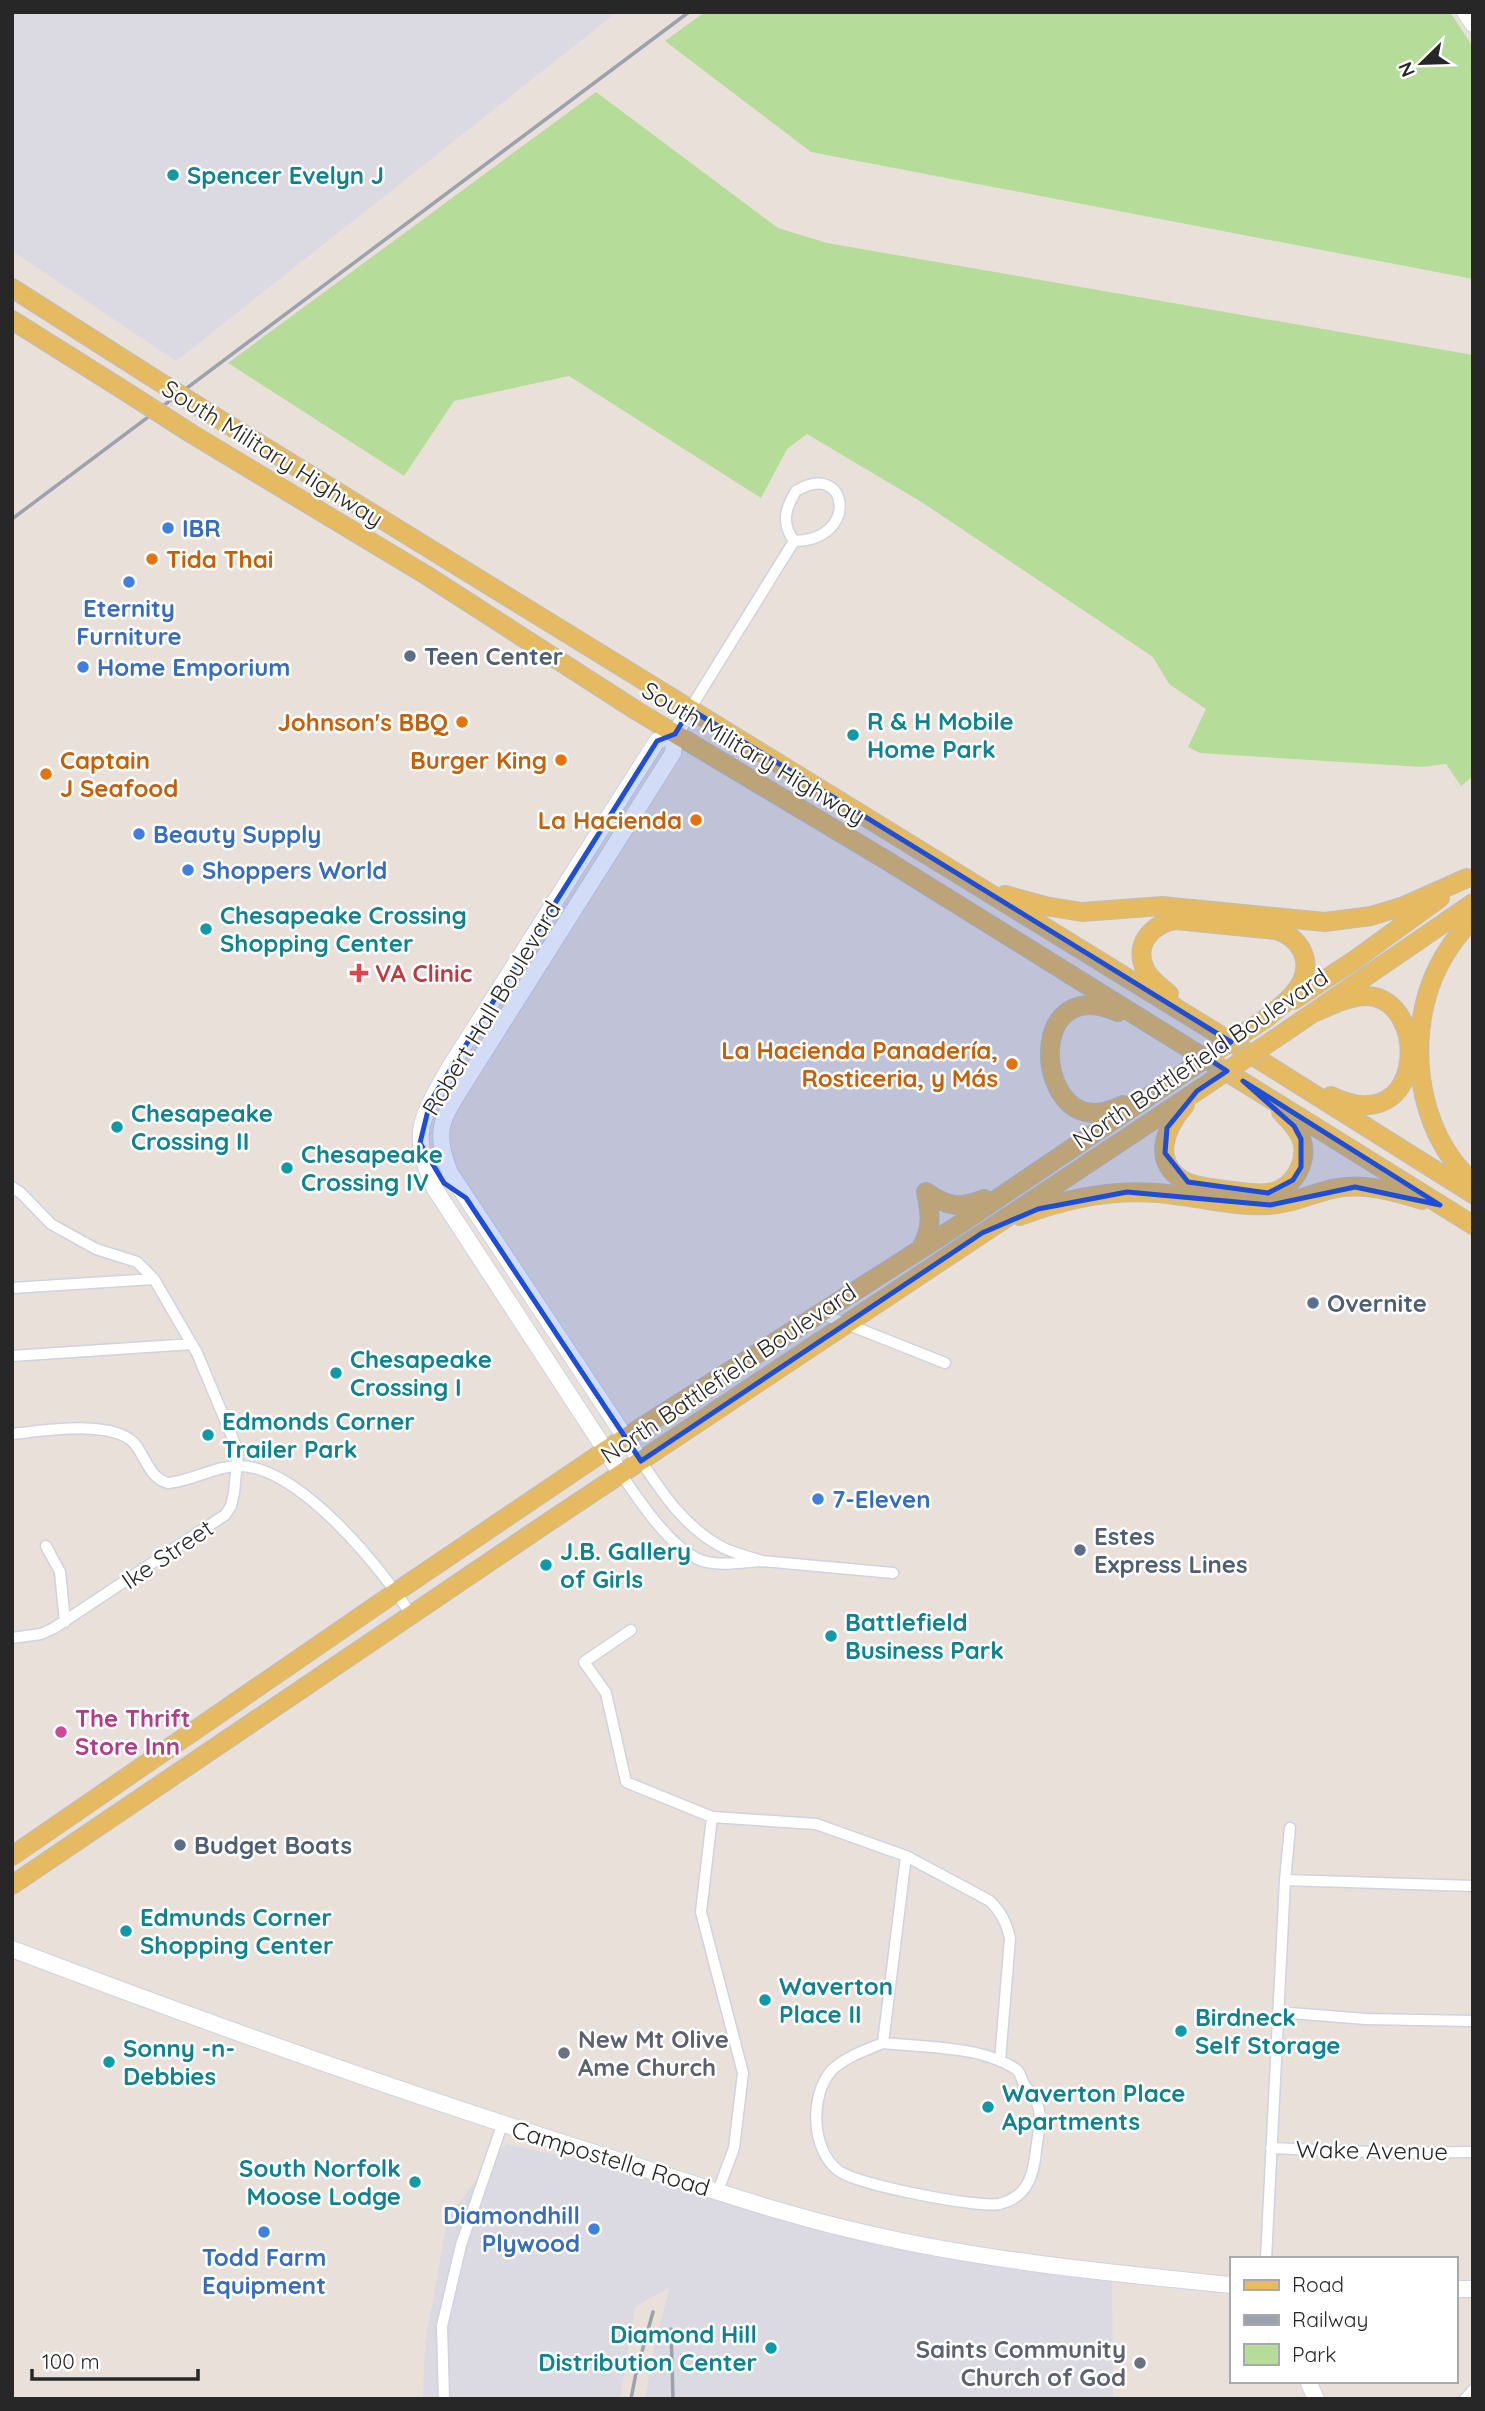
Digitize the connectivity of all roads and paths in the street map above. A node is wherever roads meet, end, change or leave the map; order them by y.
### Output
1 (1465, 12) edge
2 (1473, 24) edge
3 (12, 289) edge
4 (12, 320) edge
5 (794, 541) junction
6 (690, 709) junction
7 (675, 734) junction
8 (1470, 876) edge
9 (974, 883) junction
10 (1473, 903) edge
11 (1473, 919) edge
12 (1311, 1014) junction
13 (1265, 1019) junction
14 (1215, 1032) junction
15 (1190, 1048) junction
16 (1268, 1065) junction
17 (1176, 1078) junction
18 (1243, 1081) junction
19 (1197, 1091) junction
20 (420, 1143) junction
21 (1473, 1182) edge
22 (12, 1187) edge
23 (1007, 1191) junction
24 (1473, 1194) edge
25 (466, 1198) junction
26 (1440, 1205) junction
27 (1473, 1225) edge
28 (982, 1233) junction
29 (921, 1248) junction
30 (154, 1279) junction
31 (12, 1288) edge
32 (819, 1313) junction
33 (846, 1323) junction
34 (192, 1344) junction
35 (12, 1356) edge
36 (945, 1363) dead end
37 (12, 1433) edge
38 (626, 1438) junction
39 (606, 1450) junction
40 (641, 1461) junction
41 (238, 1465) junction
42 (621, 1474) junction
43 (46, 1546) dead end
44 (761, 1561) junction
45 (893, 1573) dead end
46 (396, 1592) junction
47 (411, 1615) junction
48 (65, 1622) junction
49 (631, 1630) dead end
50 (12, 1638) edge
51 (712, 1817) junction
52 (1290, 1828) dead end
53 (12, 1856) edge
54 (906, 1856) junction
55 (1285, 1880) junction
56 (12, 1885) edge
57 (1473, 1886) edge
58 (12, 1949) edge
59 (1278, 2012) junction
60 (1473, 2021) edge
61 (883, 2043) junction
62 (1000, 2061) junction
63 (502, 2125) junction
64 (1271, 2148) junction
65 (1473, 2152) edge
66 (719, 2191) junction
67 (1266, 2257) edge
68 (1230, 2286) edge
69 (1309, 2383) edge
70 (1473, 2390) edge
71 (444, 2399) edge
72 (1316, 2399) edge
73 (1465, 2399) edge

1 - 2 street
3 - 6 main road, South Military Highway, bridge
4 - 7 main road, South Military Highway, bridge
5 - 5 street
5 - 6 street
6 - 7 street, Robert Hall Boulevard
6 - 9 main road, South Military Highway
7 - 15 main road, South Military Highway
7 - 20 street, Robert Hall Boulevard
7 - 25 street, Robert Hall Boulevard
8 - 9 main road
8 - 13 main road, North Battlefield Boulevard
9 - 14 main road, South Military Highway
10 - 12 main road, North Battlefield Boulevard
11 - 21 main road
12 - 16 main road
12 - 19 main road, North Battlefield Boulevard, bridge
13 - 14 main road
13 - 17 main road, North Battlefield Boulevard, bridge
14 - 16 main road, South Military Highway
15 - 17 main road
15 - 18 main road, South Military Highway
16 - 24 main road, South Military Highway
17 - 23 main road, North Battlefield Boulevard
18 - 19 main road
18 - 26 main road, South Military Highway
19 - 28 main road, North Battlefield Boulevard
20 - 25 street
20 - 39 street, Robert Hall Boulevard
22 - 30 street, Ike Street
23 - 29 main road, North Battlefield Boulevard
23 - 29 main road
25 - 38 street, Robert Hall Boulevard
26 - 27 main road, South Military Highway
26 - 28 main road
28 - 33 main road, North Battlefield Boulevard
29 - 32 main road, North Battlefield Boulevard
30 - 31 street
30 - 34 street, Ike Street
32 - 33 street
32 - 38 main road, North Battlefield Boulevard
33 - 36 street
33 - 40 main road, North Battlefield Boulevard
34 - 35 street
34 - 41 street, Ike Street
37 - 41 street, Ike Street
38 - 39 main road, North Battlefield Boulevard
38 - 40 street, Robert Hall Boulevard
39 - 42 street, Robert Hall Boulevard
39 - 46 main road, North Battlefield Boulevard
40 - 42 main road, North Battlefield Boulevard
40 - 44 street
41 - 46 street
41 - 48 street, Ike Street
42 - 44 street
42 - 47 main road, North Battlefield Boulevard
43 - 48 street
44 - 45 street
46 - 47 street
46 - 53 main road, North Battlefield Boulevard
47 - 56 main road, North Battlefield Boulevard
48 - 50 street, Ike Street
49 - 51 street
51 - 54 street
51 - 66 street
52 - 55 street
54 - 61 street
54 - 62 street
55 - 57 street
55 - 59 street
58 - 63 street, Campostella Road
59 - 60 street
59 - 64 street
61 - 62 street
61 - 62 street
63 - 66 street, Campostella Road
63 - 71 street
64 - 65 street, Wake Avenue
64 - 67 street
66 - 68 street, Campostella Road
69 - 72 street
70 - 73 street

